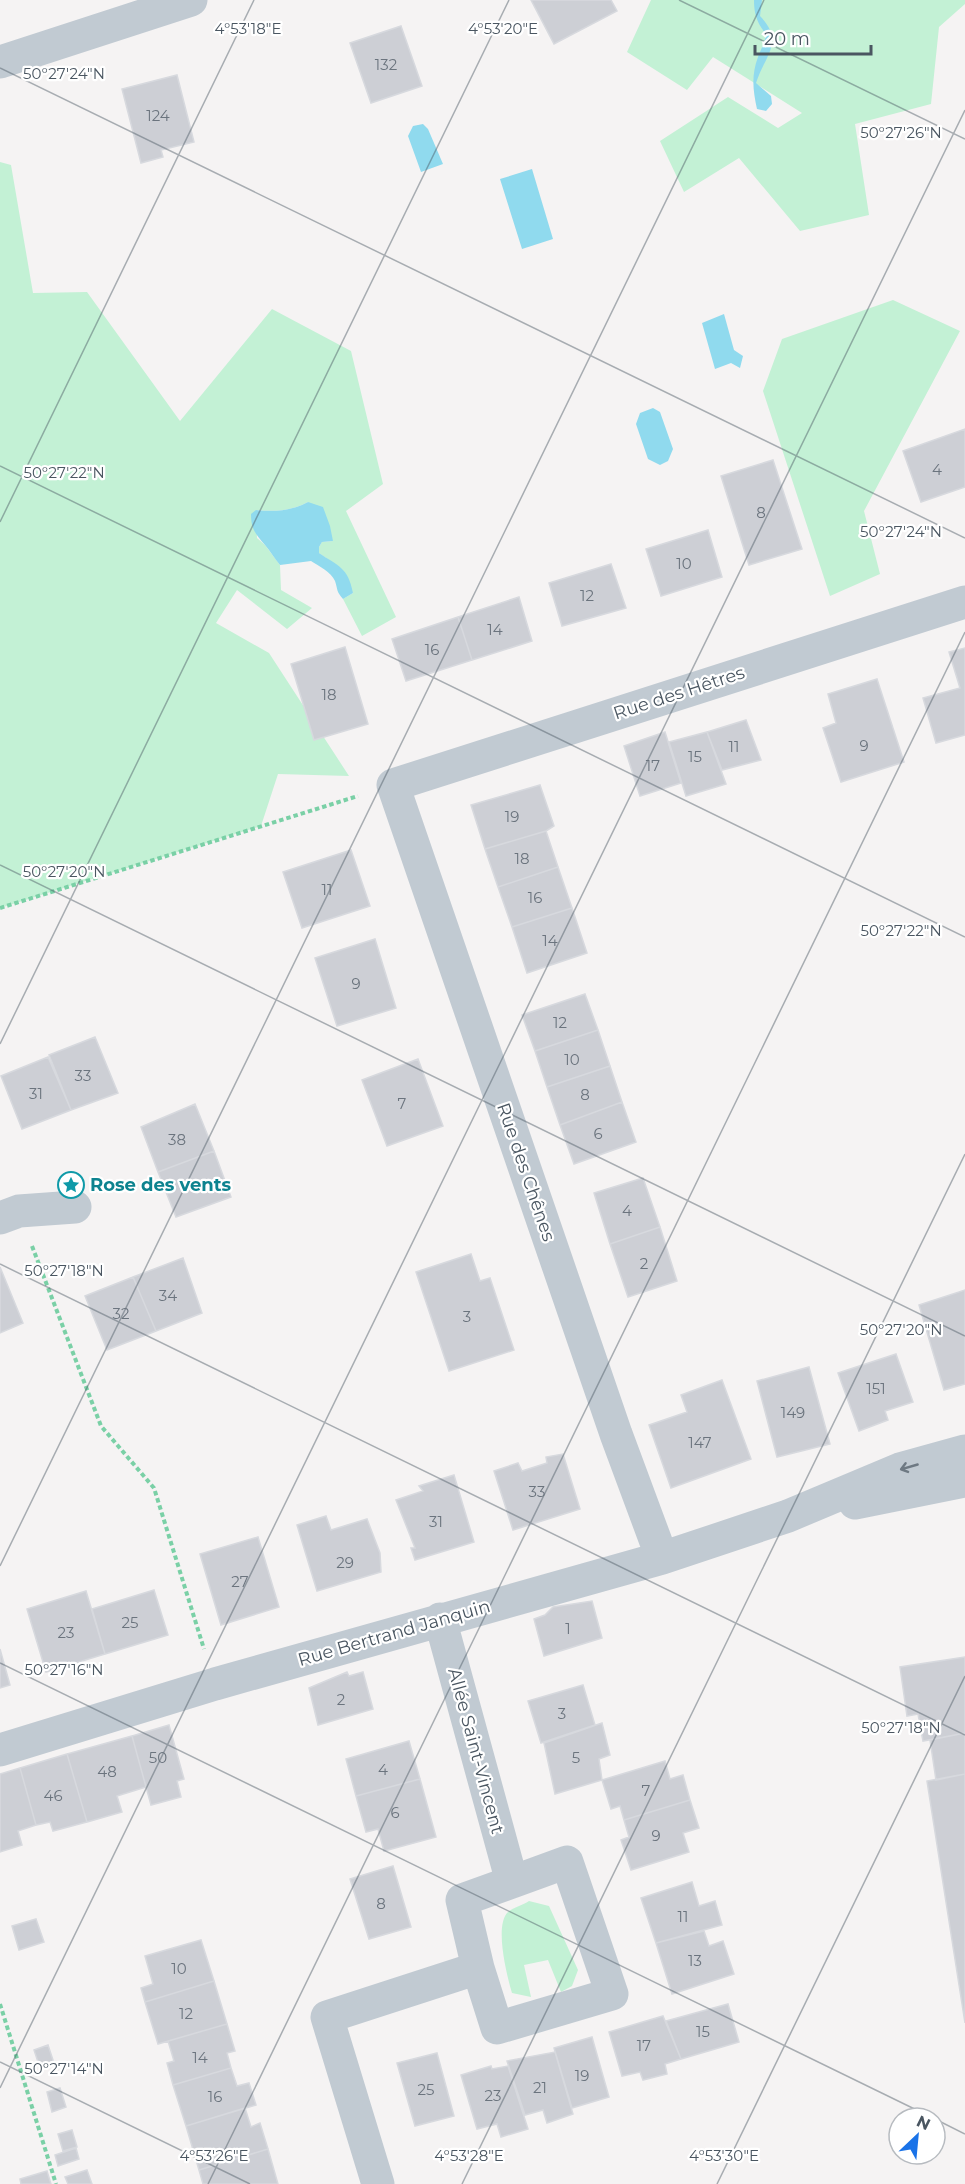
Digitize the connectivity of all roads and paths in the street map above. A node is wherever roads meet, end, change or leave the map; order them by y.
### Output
1 (190, 0) edge
2 (0, 62) edge
3 (965, 602) edge
4 (393, 785) junction
5 (0, 908) edge
6 (75, 1206) dead end
7 (9, 1215) edge
8 (965, 1451) edge
9 (965, 1481) edge
10 (788, 1516) junction
11 (662, 1558) junction
12 (440, 1619) junction
13 (215, 1684) junction
14 (0, 1750) edge
15 (512, 1882) junction
16 (478, 1968) junction
17 (0, 2004) edge
18 (56, 2184) edge
19 (378, 2184) edge

1 - 2 street
3 - 4 street, Rue des Hêtres
4 - 5 path
4 - 11 street, Rue des Chênes
6 - 7 street
7 - 13 path
8 -> 10 street, Rue Bertrand Janquin
9 - 10 street, Rue Bertrand Janquin
10 - 11 street, Rue Bertrand Janquin
11 - 12 street, Rue Bertrand Janquin
12 - 13 street, Rue Bertrand Janquin
12 - 15 street, Allée Saint-Vincent
13 - 14 street, Rue Bertrand Janquin
15 - 16 street
15 - 16 street
16 - 19 street
17 - 18 path

